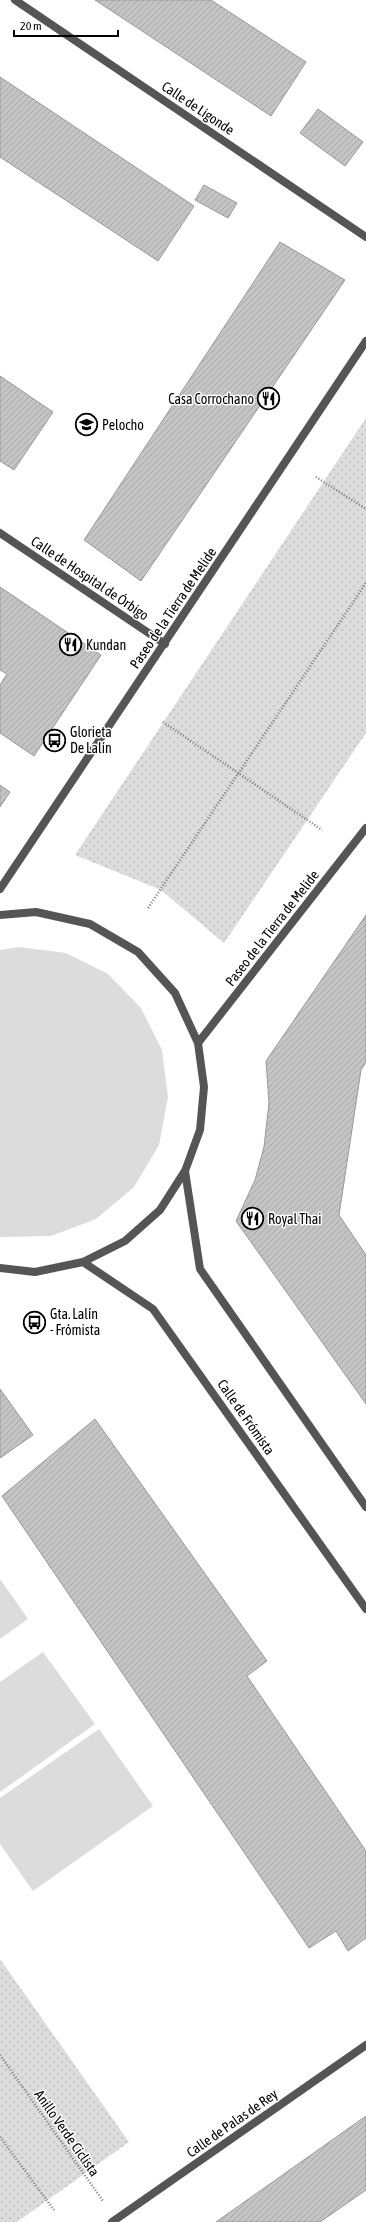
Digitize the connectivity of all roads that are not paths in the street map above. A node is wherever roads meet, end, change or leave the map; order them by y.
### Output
1 (15, 0) edge
2 (366, 237) edge
3 (366, 341) edge
4 (0, 533) edge
5 (165, 644) junction
6 (366, 828) edge
7 (0, 889) edge
8 (0, 915) edge
9 (198, 1043) junction
10 (185, 1171) junction
11 (83, 1262) junction
12 (0, 1268) edge
13 (366, 1507) edge
14 (366, 1610) edge
15 (366, 2045) edge
16 (114, 2221) edge

1 - 2 street, Calle de Ligonde
3 - 5 street, Paseo de la Tierra de Melide
4 - 5 street, Calle de Hospital de Órbigo
5 - 7 street, Paseo de la Tierra de Melide
6 - 9 street, Paseo de la Tierra de Melide
8 - 9 street
9 - 10 street
10 - 11 street
10 - 13 street
11 - 12 street
11 - 14 street, Calle de Frómista
15 - 16 street, Calle de Palas de Rey

